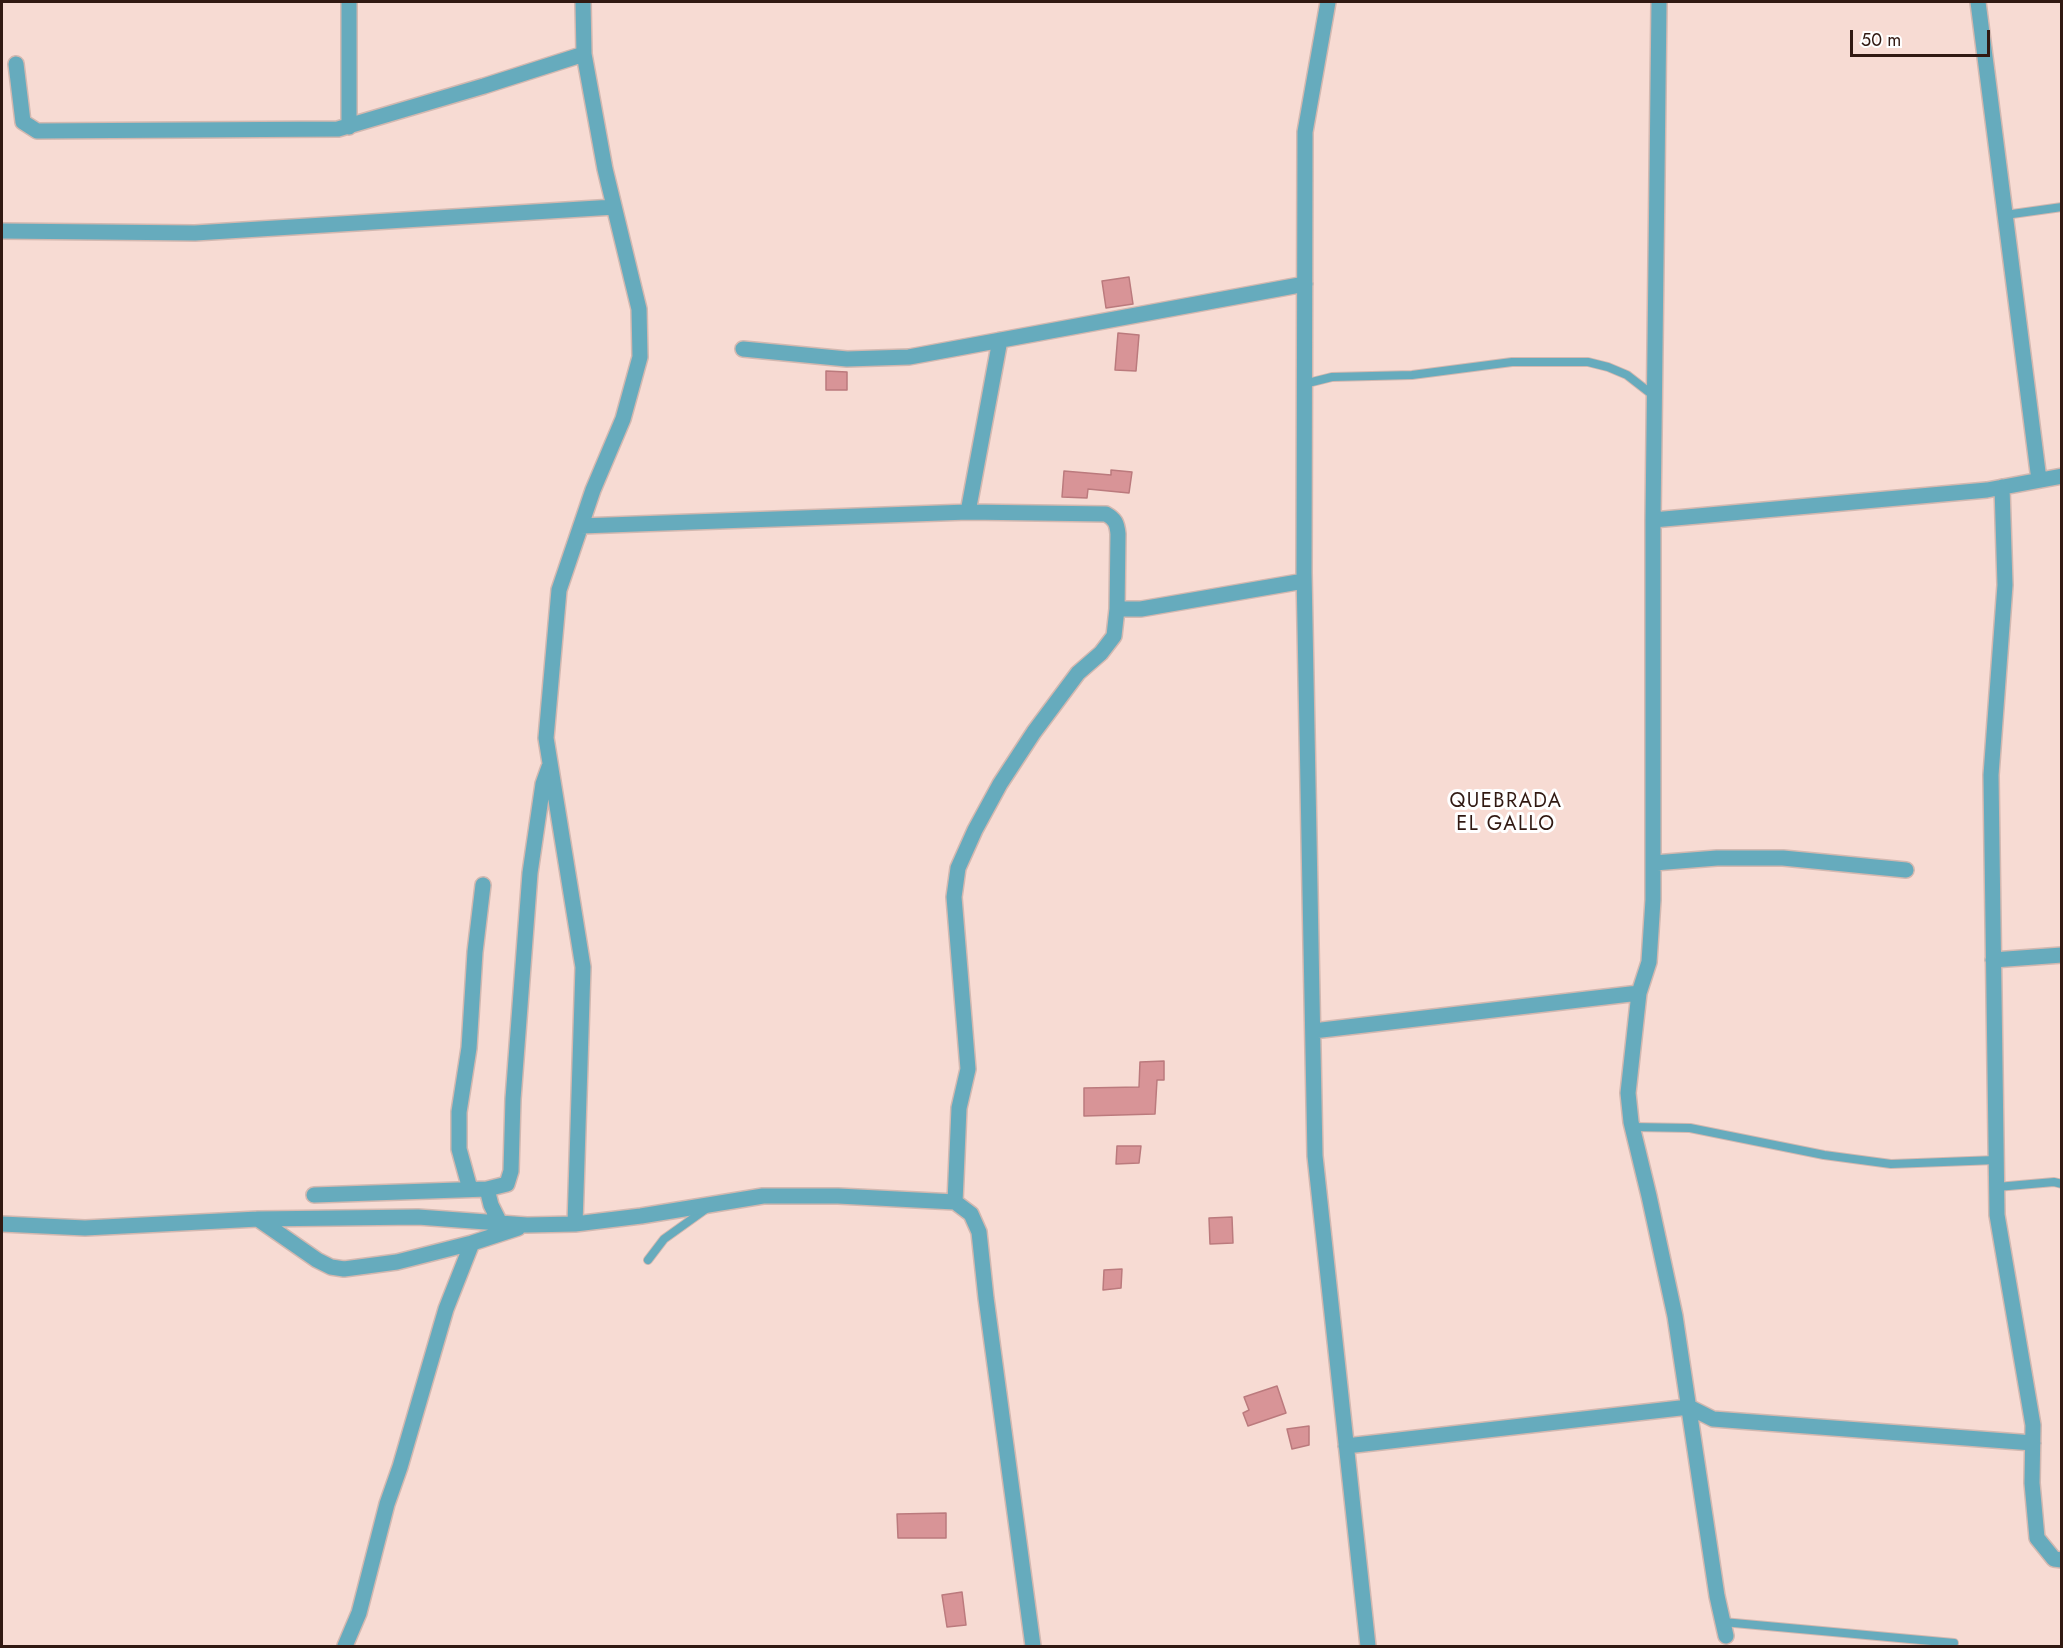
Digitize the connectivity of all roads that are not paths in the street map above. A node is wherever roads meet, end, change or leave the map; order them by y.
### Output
1 (349, 2) edge
2 (583, 2) edge
3 (1328, 2) edge
4 (1659, 2) edge
5 (1978, 2) edge
6 (584, 54) junction
7 (16, 64) dead end
8 (349, 127) junction
9 (614, 207) junction
10 (2061, 207) edge
11 (2005, 215) junction
12 (2, 231) edge
13 (1305, 284) junction
14 (1000, 340) junction
15 (743, 349) dead end
16 (1304, 384) junction
17 (1655, 397) junction
18 (2061, 476) edge
19 (2038, 480) junction
20 (2002, 487) junction
21 (968, 512) junction
22 (1653, 520) junction
23 (581, 526) junction
24 (1304, 581) junction
25 (1117, 609) junction
26 (550, 764) junction
27 (1654, 863) junction
28 (1906, 870) dead end
29 (483, 885) dead end
30 (2061, 955) edge
31 (1993, 960) junction
32 (1639, 993) junction
33 (1313, 1031) junction
34 (1632, 1128) junction
35 (1996, 1160) junction
36 (2061, 1184) edge
37 (1996, 1187) junction
38 (470, 1189) junction
39 (488, 1189) junction
40 (314, 1195) dead end
41 (955, 1202) junction
42 (709, 1206) junction
43 (258, 1219) junction
44 (500, 1223) junction
45 (2, 1224) edge
46 (575, 1224) junction
47 (527, 1225) junction
48 (472, 1243) junction
49 (648, 1260) dead end
50 (1689, 1407) junction
51 (2033, 1443) junction
52 (1346, 1446) junction
53 (2061, 1560) edge
54 (1724, 1629) joint
55 (1954, 1643) dead end
56 (345, 1647) edge
57 (1033, 1647) edge
58 (1368, 1647) edge

1 - 8 street
2 - 6 street
3 - 13 street
4 - 17 street
5 - 11 street
6 - 8 street
6 - 9 street
7 - 8 street
9 - 12 street
9 - 23 street
10 - 11 lane
11 - 19 street
13 - 14 street
13 - 16 street
14 - 15 street
14 - 21 street
16 - 17 lane
16 - 24 street
17 - 22 street
18 - 19 street
19 - 20 street
20 - 22 street
20 - 31 street
21 - 23 street
21 - 25 street
22 - 27 street
23 - 26 street
24 - 25 street
24 - 33 street
25 - 41 street
26 - 39 street
26 - 46 street
27 - 28 street
27 - 32 street
29 - 38 street
30 - 31 street
31 - 35 street
32 - 33 street
32 - 34 street
33 - 52 street
34 - 35 lane
34 - 50 street
35 - 37 street
36 - 37 lane
37 - 51 street
38 - 39 street
38 - 40 street
39 - 44 street
41 - 42 street
41 - 57 street
42 - 46 street
42 - 49 lane
43 - 44 street
43 - 45 street
43 - 48 street
44 - 47 street
46 - 47 street
47 - 48 street
48 - 56 street
50 - 51 street
50 - 52 street
50 - 54 street
51 - 53 street
52 - 58 street
54 - 55 lane

